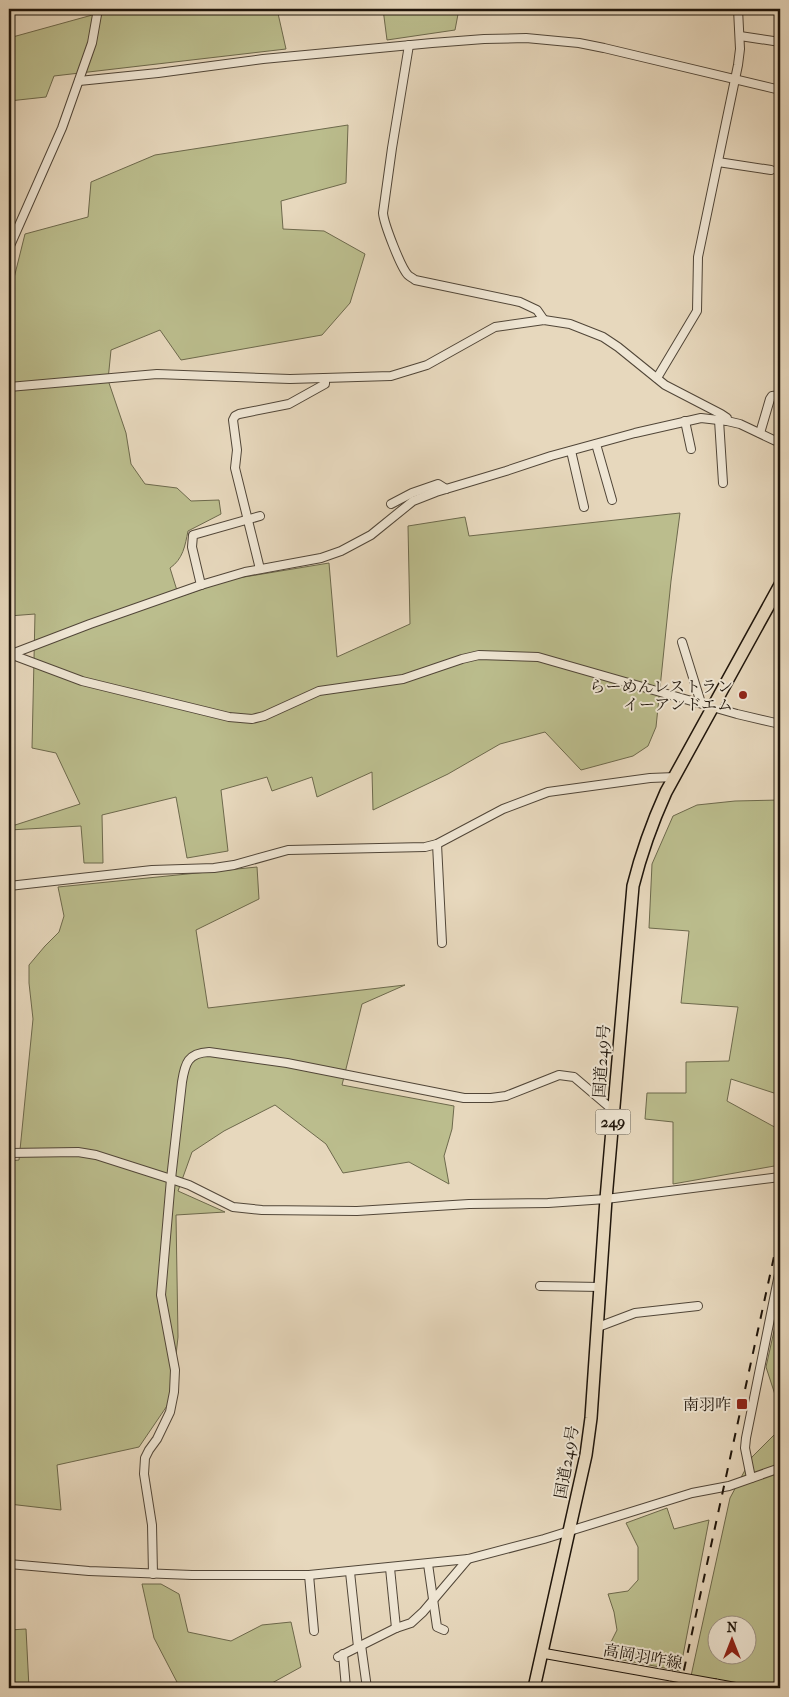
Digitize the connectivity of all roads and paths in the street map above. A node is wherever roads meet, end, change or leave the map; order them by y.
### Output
1 (98, 9) edge
2 (738, 9) edge
3 (740, 36) junction
4 (780, 42) edge
5 (409, 46) junction
6 (736, 80) junction
7 (79, 81) junction
8 (780, 90) edge
9 (718, 162) junction
10 (771, 170) dead end
11 (9, 248) edge
12 (544, 320) junction
13 (325, 378) junction
14 (657, 378) junction
15 (9, 388) edge
16 (780, 395) edge
17 (723, 420) junction
18 (685, 421) junction
19 (760, 433) junction
20 (780, 443) edge
21 (596, 444) junction
22 (691, 449) dead end
23 (571, 451) junction
24 (723, 483) dead end
25 (446, 489) junction
26 (612, 500) dead end
27 (391, 504) dead end
28 (584, 507) dead end
29 (260, 516) dead end
30 (247, 519) junction
31 (260, 569) junction
32 (780, 584) edge
33 (201, 585) junction
34 (682, 642) dead end
35 (10, 655) edge
36 (701, 703) junction
37 (713, 706) junction
38 (780, 724) edge
39 (675, 777) junction
40 (438, 844) junction
41 (9, 886) edge
42 (442, 943) dead end
43 (614, 1111) junction
44 (9, 1153) edge
45 (780, 1177) edge
46 (171, 1179) junction
47 (606, 1199) junction
48 (780, 1268) edge
49 (540, 1286) dead end
50 (601, 1287) junction
51 (778, 1288) edge
52 (698, 1306) dead end
53 (598, 1327) junction
54 (780, 1468) edge
55 (751, 1478) junction
56 (569, 1531) junction
57 (468, 1559) junction
58 (9, 1564) edge
59 (428, 1564) junction
60 (390, 1568) junction
61 (350, 1572) junction
62 (153, 1574) junction
63 (309, 1575) junction
64 (433, 1601) junction
65 (396, 1628) junction
66 (444, 1630) dead end
67 (314, 1631) dead end
68 (360, 1646) junction
69 (542, 1653) junction
70 (346, 1688) edge
71 (367, 1688) edge
72 (534, 1688) edge
73 (738, 1688) edge

1 - 7 street
2 - 3 street
3 - 4 street
3 - 6 street
5 - 6 street
5 - 7 street
5 - 12 street
6 - 8 street
6 - 9 street
7 - 11 street
9 - 10 street
9 - 14 street
12 - 13 street
12 - 14 street
13 - 15 street
13 - 30 street
14 - 17 street
16 - 19 street
17 - 18 street
17 - 19 street
17 - 24 street
18 - 21 street
18 - 22 street
19 - 20 street
21 - 23 street
21 - 26 street
23 - 25 street
23 - 28 street
25 - 27 street
25 - 31 street
29 - 30 street
30 - 31 street
30 - 33 street
31 - 33 street
32 - 37 highway, 国道249号 / 249
33 - 35 street
34 - 36 street
35 - 36 street
36 - 37 street
37 - 38 street
37 - 39 highway, 国道249号 / 249
39 - 40 street
39 - 43 highway, 国道249号 / 249
40 - 41 street
40 - 42 street
43 - 46 street
43 - 47 highway, 国道249号 / 249
44 - 46 street
45 - 47 street
46 - 47 street
46 - 62 street
47 - 50 highway, 国道249号 / 249
48 - 51 street
49 - 50 street
50 - 53 highway, 国道249号 / 249
51 - 55 street
52 - 53 street
53 - 56 highway, 国道249号 / 249
54 - 55 street
55 - 56 street
56 - 57 street
56 - 69 highway, 国道249号 / 249
57 - 59 street
57 - 64 street
58 - 62 street
59 - 60 street
59 - 64 street
60 - 61 street
60 - 65 street
61 - 63 street
61 - 68 street
62 - 63 street
63 - 67 street
64 - 65 street
64 - 66 street
65 - 68 street
68 - 70 street
68 - 71 street
69 - 72 highway, 国道249号 / 249
69 - 73 main road, 高岡羽咋線, bridge

